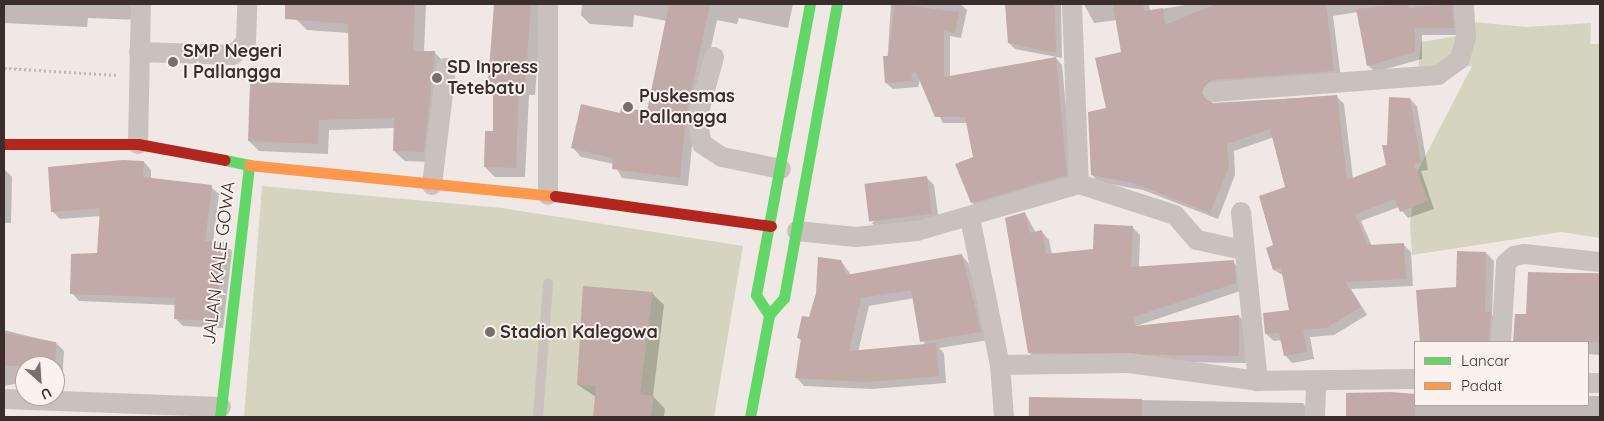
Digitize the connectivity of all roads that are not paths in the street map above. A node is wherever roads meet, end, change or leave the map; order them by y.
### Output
1 (141, 4) edge
2 (247, 4) edge
3 (548, 4) edge
4 (810, 4) edge
5 (838, 4) edge
6 (1072, 4) edge
7 (1464, 4) edge
8 (139, 52) junction
9 (714, 57) dead end
10 (446, 68) dead end
11 (1213, 92) dead end
12 (4, 144) edge
13 (138, 144) junction
14 (249, 164) junction
15 (781, 169) junction
16 (1079, 184) junction
17 (432, 185) junction
18 (548, 195) junction
19 (1242, 212) dead end
20 (970, 218) junction
21 (771, 226) junction
22 (797, 230) junction
23 (1244, 250) junction
24 (1600, 262) edge
25 (548, 283) dead end
26 (769, 315) junction
27 (1501, 341) edge
28 (1000, 365) junction
29 (1414, 380) edge
30 (1258, 381) junction
31 (1316, 383) junction
32 (4, 399) edge
33 (104, 410) edge
34 (220, 412) edge
35 (538, 417) edge
36 (750, 417) edge
37 (1004, 417) edge
38 (1315, 417) edge

1 - 8 street
2 - 8 street
3 - 18 street
4 - 15 main road
5 - 22 main road
6 - 16 street
7 - 11 street
8 - 13 street
9 - 15 street
10 - 17 street
12 - 13 main road, JALAN KALE GOWA
13 - 14 main road, JALAN KALE GOWA
14 - 17 main road
14 - 34 main road, JALAN KALE GOWA
15 - 21 main road
16 - 20 street
16 - 23 street
17 - 18 main road
18 - 21 main road
19 - 23 street
20 - 22 street
20 - 28 street
21 - 26 main road
22 - 26 main road
23 - 30 street
24 - 27 street
25 - 35 lane
26 - 36 main road
28 - 30 street
28 - 37 street
29 - 31 street
30 - 31 street
31 - 38 street
32 - 33 street
33 - 34 street

